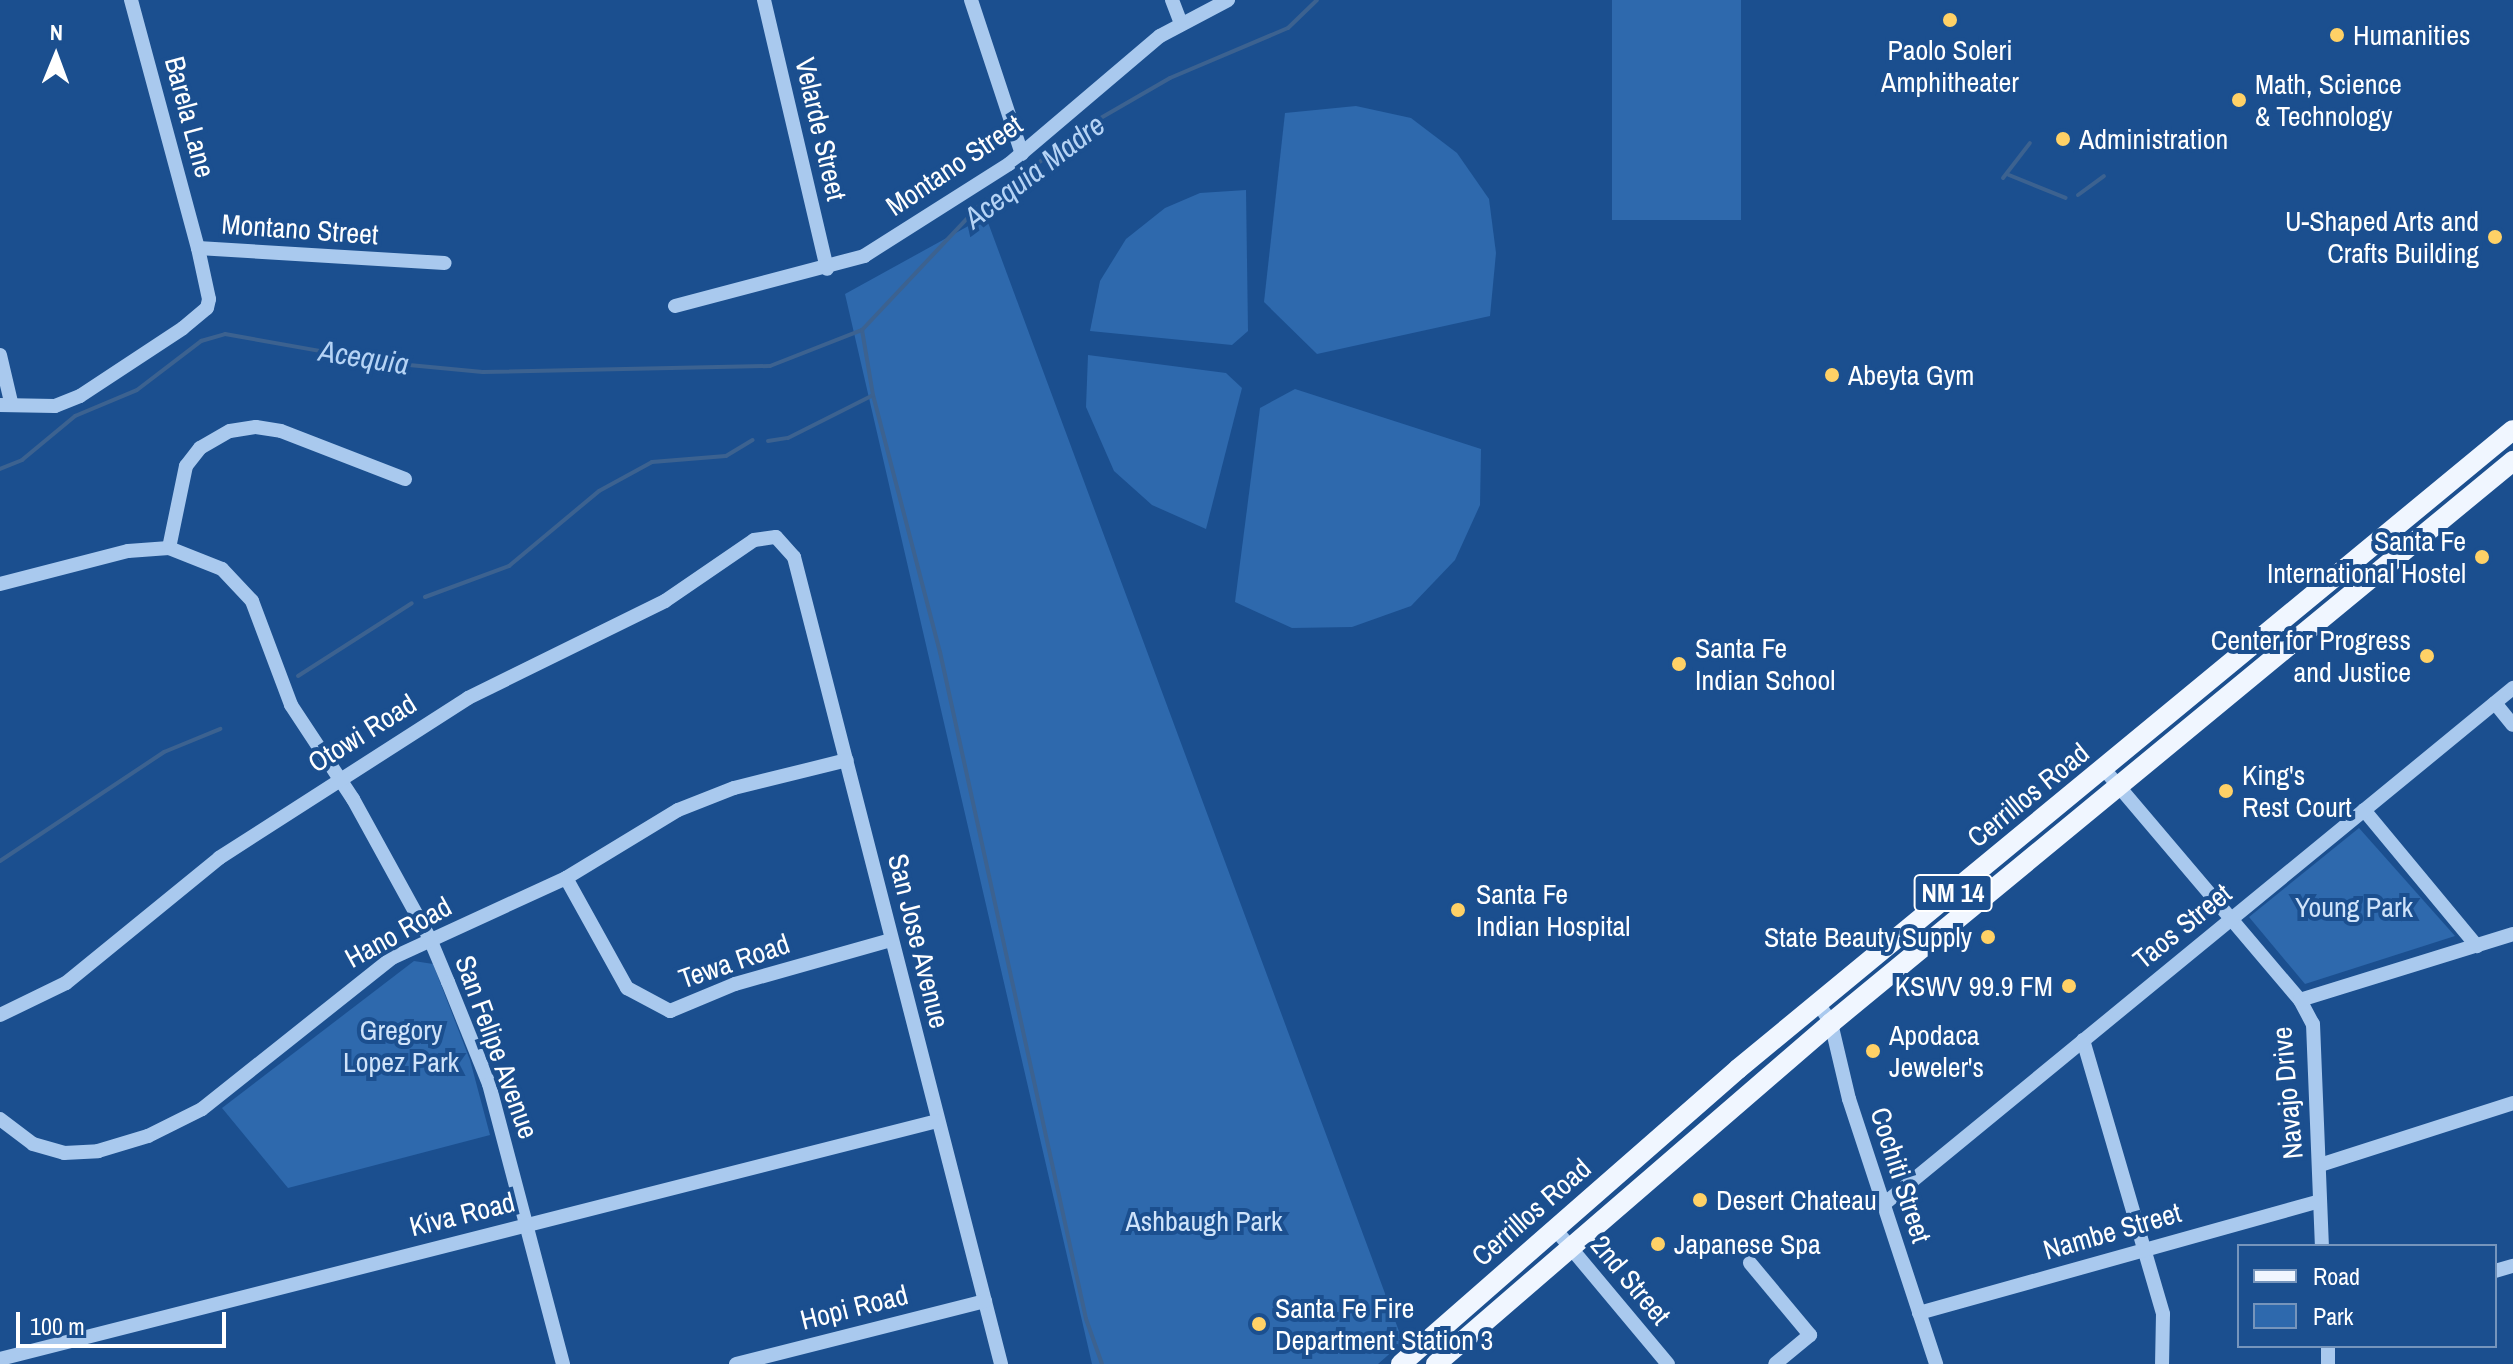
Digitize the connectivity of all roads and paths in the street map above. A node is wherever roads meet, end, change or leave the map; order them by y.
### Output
1 (131, 0) edge
2 (764, 0) edge
3 (971, 0) edge
4 (1172, 0) edge
5 (1228, 0) edge
6 (1181, 24) junction
7 (1022, 154) junction
8 (198, 248) junction
9 (445, 263) dead end
10 (827, 269) junction
11 (675, 306) dead end
12 (0, 355) edge
13 (6, 403) edge
14 (2513, 430) edge
15 (2513, 461) edge
16 (405, 479) dead end
17 (776, 537) joint
18 (169, 548) junction
19 (0, 584) edge
20 (2513, 688) edge
21 (2495, 703) junction
22 (2513, 725) edge
23 (847, 760) junction
24 (2104, 769) junction
25 (339, 779) junction
26 (2120, 786) junction
27 (2364, 810) junction
28 (566, 878) junction
29 (2231, 920) junction
30 (2513, 934) edge
31 (430, 939) junction
32 (891, 940) junction
33 (2477, 946) junction
34 (2300, 1000) junction
35 (1818, 1003) junction
36 (0, 1015) edge
37 (1831, 1023) junction
38 (2083, 1040) junction
39 (2513, 1103) edge
40 (0, 1119) edge
41 (937, 1121) junction
42 (2320, 1165) junction
43 (2320, 1201) junction
44 (1884, 1204) junction
45 (527, 1225) junction
46 (1555, 1229) junction
47 (2322, 1244) edge
48 (1570, 1247) junction
49 (2145, 1248) junction
50 (1750, 1263) dead end
51 (985, 1301) junction
52 (1919, 1313) junction
53 (0, 1359) edge
54 (563, 1364) edge
55 (736, 1364) edge
56 (1001, 1364) edge
57 (1401, 1364) edge
58 (1436, 1364) edge
59 (1668, 1364) edge
60 (1775, 1364) edge
61 (1936, 1364) edge
62 (2162, 1364) edge

1 - 8 street, Barela Lane
2 - 10 street, Velarde Street
3 - 7 street
4 - 6 street
5 - 6 street, Montano Street
6 - 7 street, Montano Street
7 - 10 street, Montano Street
8 - 9 street, Montano Street
8 - 13 street, Montano Street
10 - 11 street, Montano Street
12 - 13 street
14 - 24 main road, Cerrillos Road / NM 14
15 - 26 main road, Cerrillos Road / NM 14
16 - 18 street
17 - 23 street, San Jose Avenue
17 - 25 street, Otowi Road
18 - 19 street
18 - 25 street, San Felipe Avenue
20 - 21 street, Taos Street
21 - 22 street
21 - 27 street, Taos Street
23 - 28 street, Hano Road
23 - 32 street, San Jose Avenue
24 - 26 street, Navajo Drive
24 - 35 main road, Cerrillos Road / NM 14
25 - 31 street, San Felipe Avenue
25 - 36 street, Otowi Road
26 - 29 street, Navajo Drive
26 - 37 main road, Cerrillos Road / NM 14
27 - 29 street, Taos Street
27 - 33 street
28 - 31 street, Hano Road
28 - 32 street, Tewa Road
29 - 34 street, Navajo Drive
29 - 38 street, Taos Street
30 - 33 street
31 - 40 street, Hano Road
31 - 45 street, San Felipe Avenue
32 - 41 street, San Jose Avenue
33 - 34 street
34 - 42 street, Navajo Drive
35 - 37 street, Cochiti Street
35 - 46 main road, Cerrillos Road / NM 14
37 - 44 street, Cochiti Street
37 - 48 main road, Cerrillos Road / NM 14
38 - 44 street, Taos Street
38 - 49 street
39 - 42 street
41 - 45 street, Kiva Road
41 - 51 street, San Jose Avenue
42 - 43 street, Navajo Drive
43 - 47 street, Navajo Drive
43 - 49 street, Nambe Street
44 - 52 street, Cochiti Street
45 - 53 street, Kiva Road
45 - 54 street, San Felipe Avenue
46 - 48 street, 2nd Street
46 - 57 main road, Cerrillos Road / NM 14
48 - 58 main road, Cerrillos Road / NM 14
48 - 59 street, 2nd Street
49 - 52 street, Nambe Street
49 - 62 street
50 - 60 street
51 - 55 street, Hopi Road
51 - 56 street, San Jose Avenue
52 - 61 street, Cochiti Street

